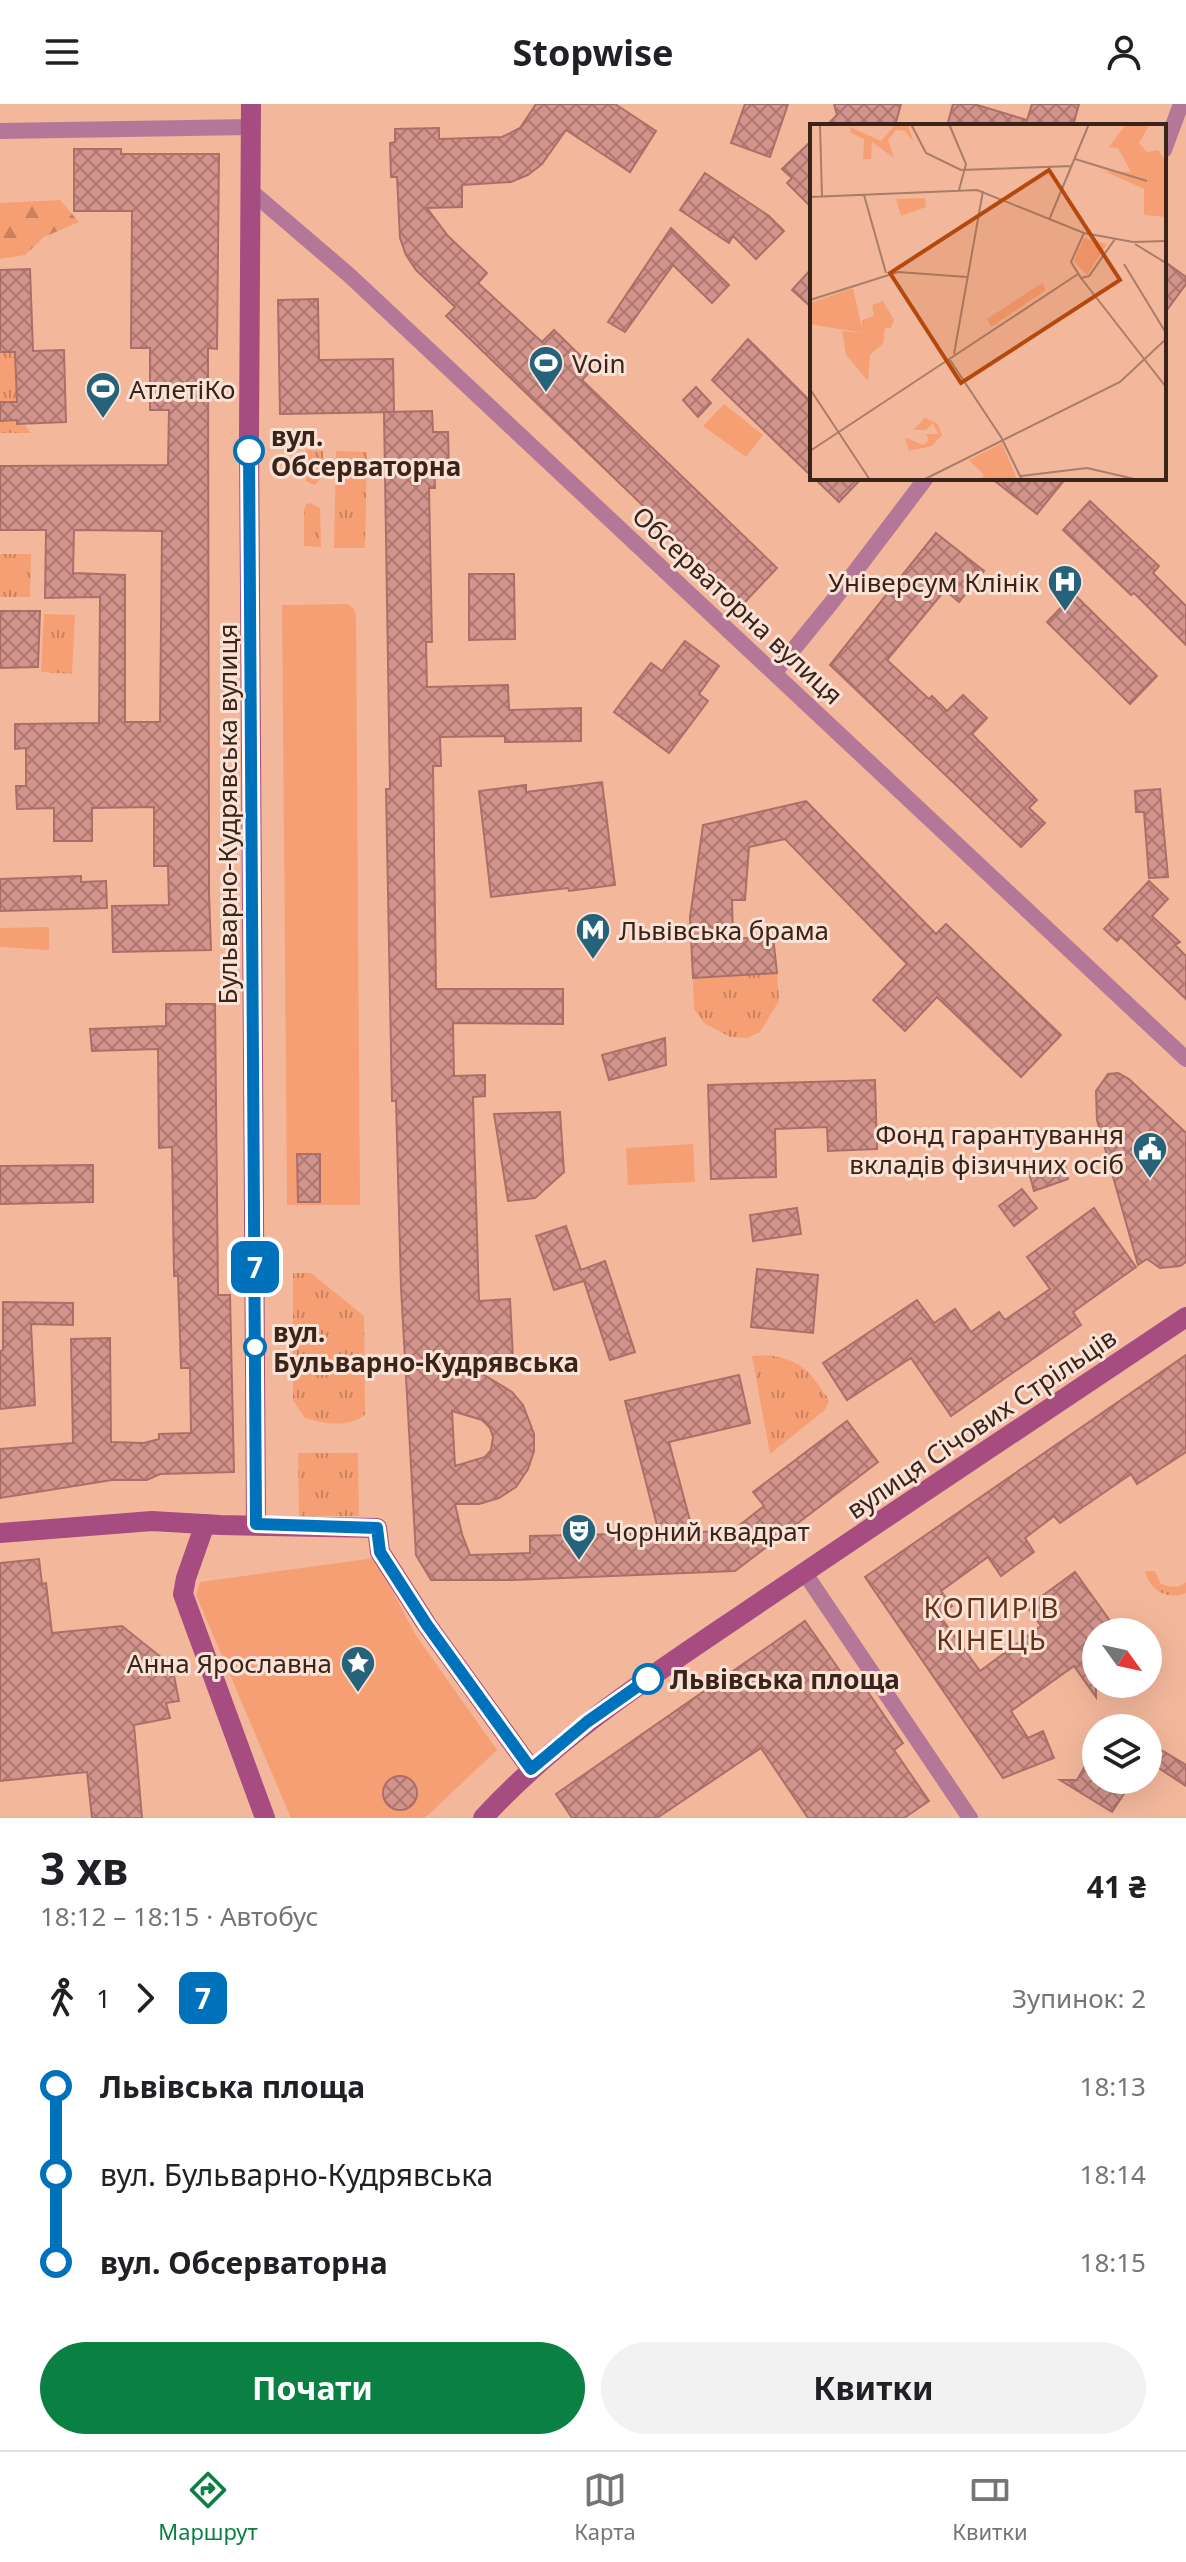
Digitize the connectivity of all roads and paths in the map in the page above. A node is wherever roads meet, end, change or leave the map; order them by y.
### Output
1 (251, 104) edge
2 (1181, 104) edge
3 (251, 127) junction
4 (0, 131) edge
5 (1166, 145) edge
6 (252, 192) junction
7 (924, 480) edge
8 (775, 672) junction
9 (1186, 1059) edge
10 (1186, 1317) edge
11 (205, 1524) junction
12 (256, 1524) junction
13 (0, 1533) edge
14 (804, 1572) junction
15 (531, 1769) junction
16 (265, 1818) edge
17 (483, 1818) edge
18 (970, 1818) edge

1 - 3 main road, Бульварно-Кудрявська вулиця
2 - 5 street
3 - 4 street
3 - 6 main road, Бульварно-Кудрявська вулиця
6 - 8 street, Обсерваторна вулиця
6 - 12 main road, Бульварно-Кудрявська вулиця
7 - 8 street
8 - 9 street, Обсерваторна вулиця
10 - 14 main road, вулиця Січових Стрільців
11 - 12 main road
11 - 13 main road
11 - 16 main road
12 - 15 main road
14 - 15 main road
14 - 18 street
15 - 17 main road

